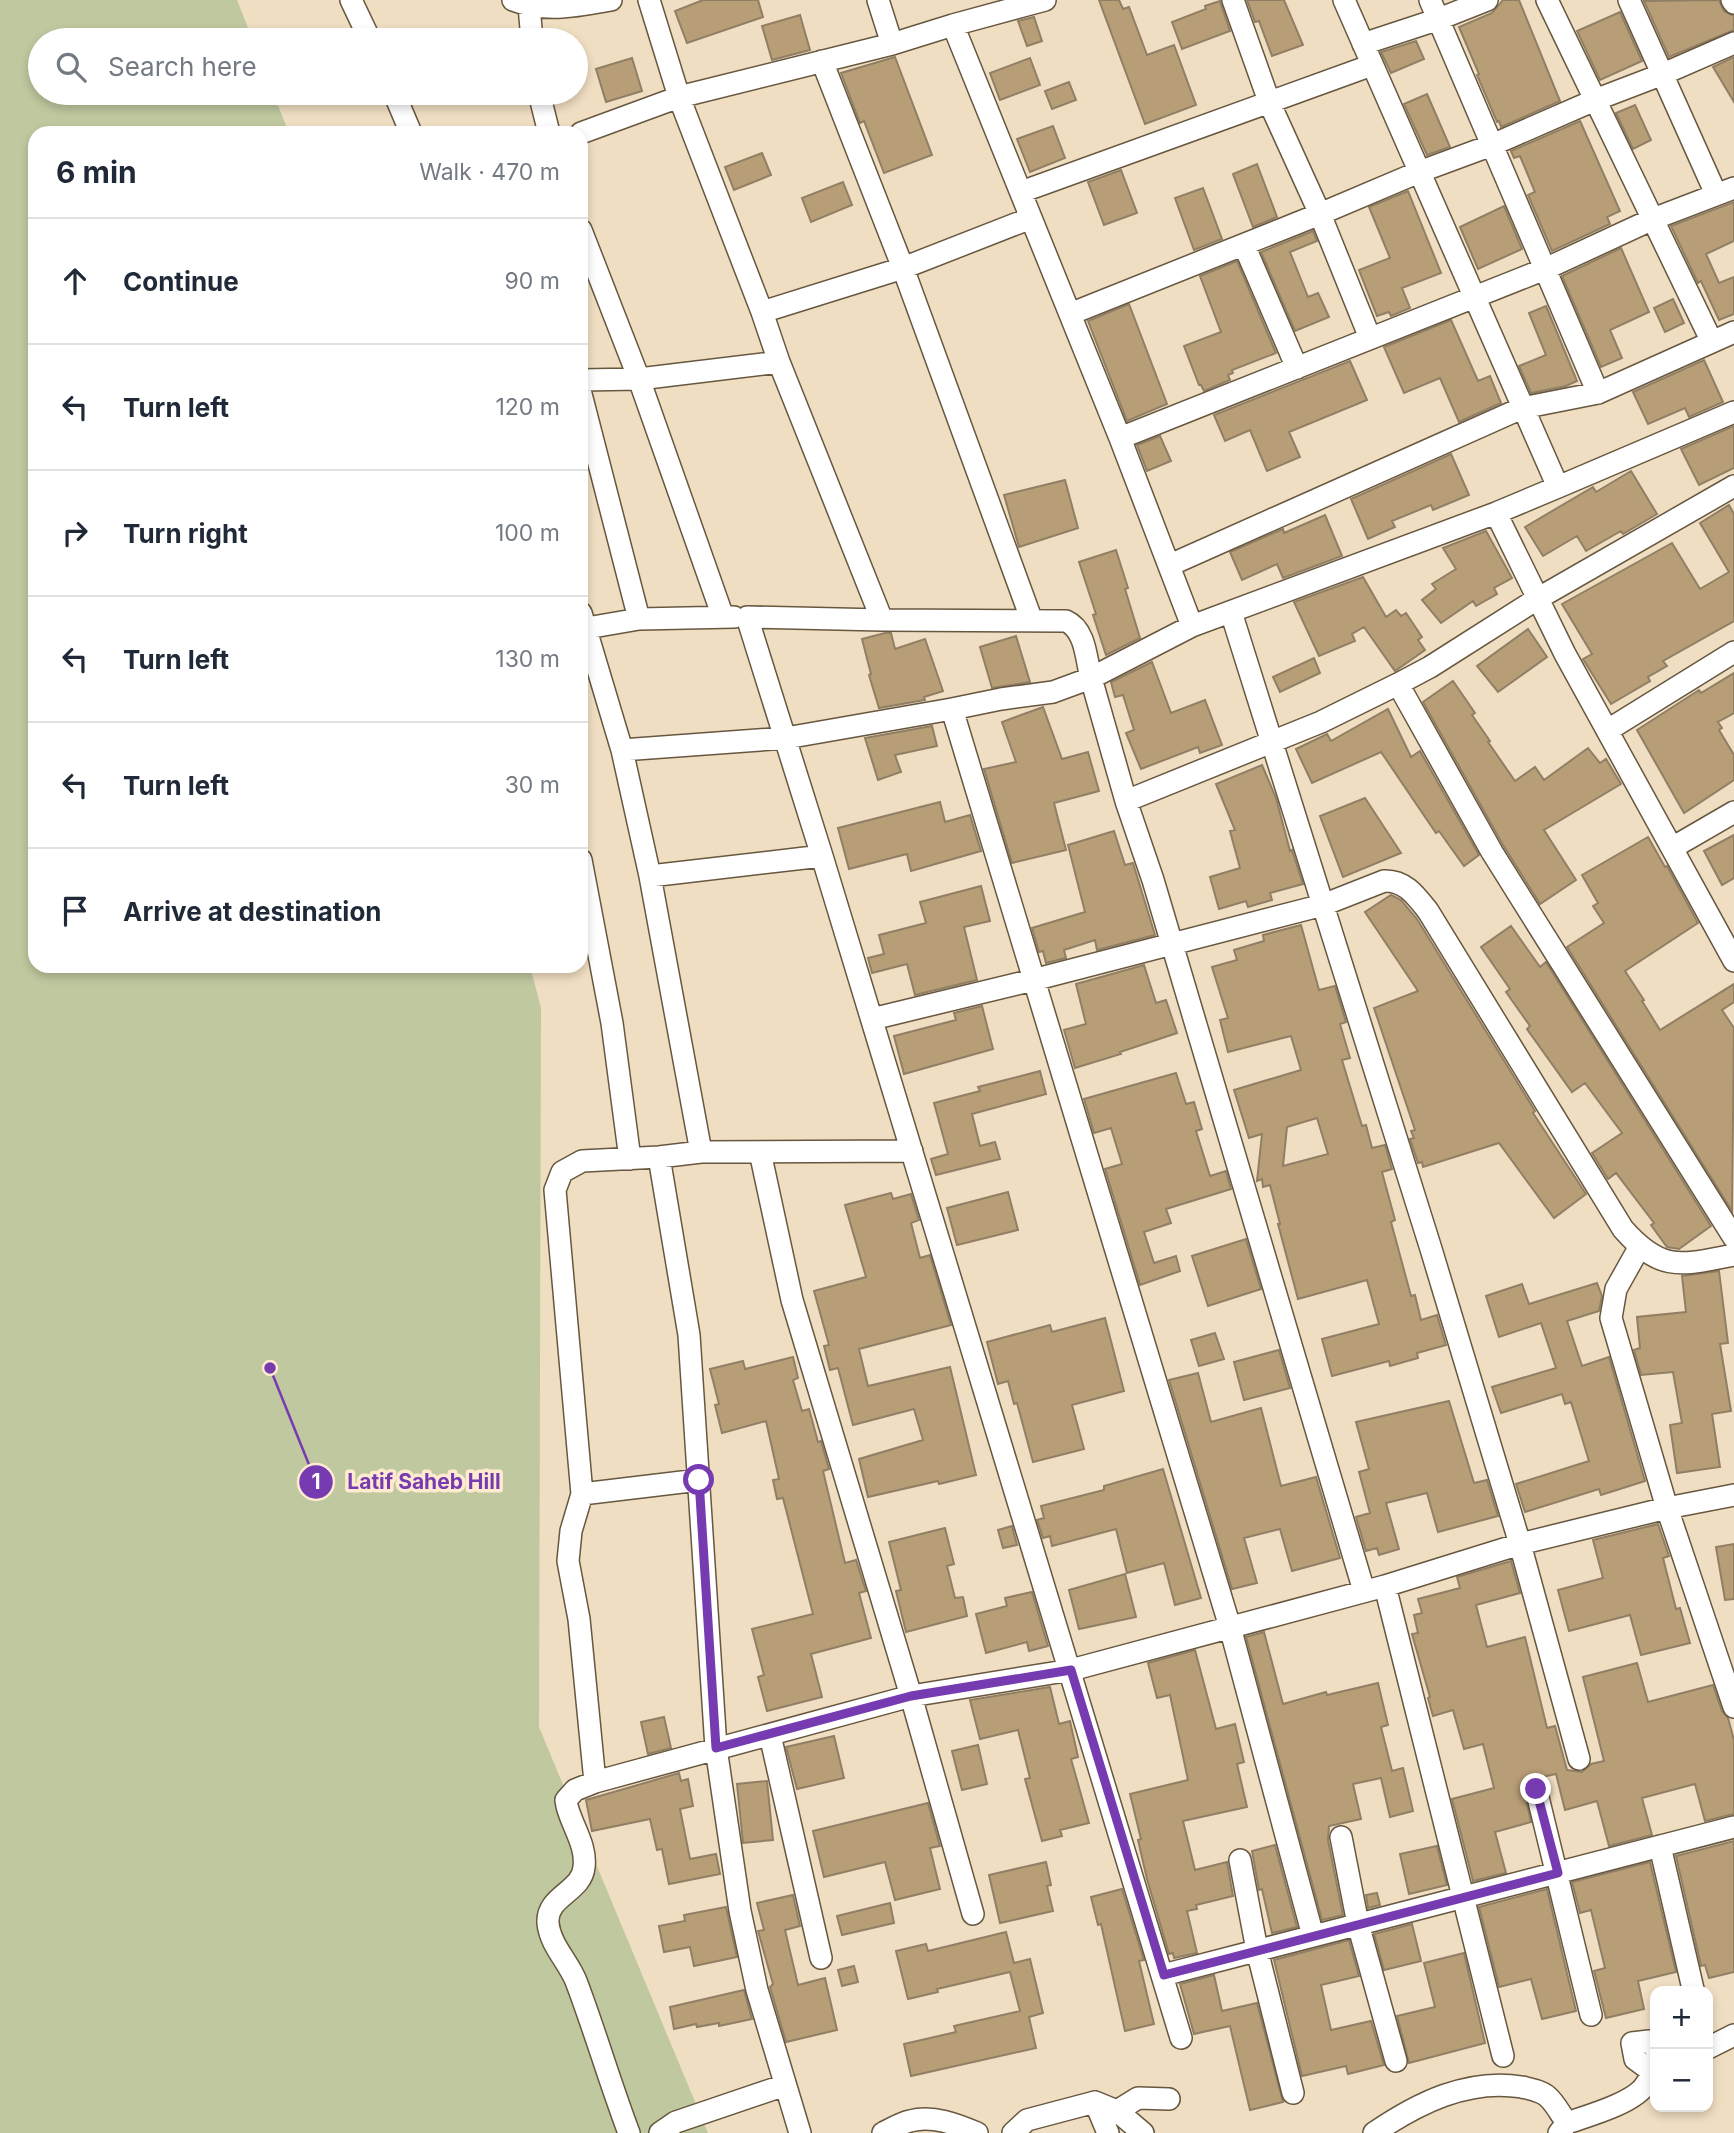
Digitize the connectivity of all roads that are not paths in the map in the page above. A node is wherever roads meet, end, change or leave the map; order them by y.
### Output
1 (351, 0) edge
2 (611, 0) edge
3 (649, 0) edge
4 (878, 0) edge
5 (1045, 0) edge
6 (1234, 0) edge
7 (1344, 0) edge
8 (1487, 0) edge
9 (1547, 0) edge
10 (1629, 0) edge
11 (521, 3) edge
12 (1435, 10) edge
13 (953, 25) junction
14 (364, 28) edge
15 (528, 28) edge
16 (1734, 43) edge
17 (892, 44) junction
18 (1363, 44) junction
19 (822, 61) junction
20 (1372, 65) junction
21 (1663, 74) junction
22 (679, 97) junction
23 (1595, 100) junction
24 (1270, 104) junction
25 (399, 105) edge
26 (542, 105) edge
27 (408, 126) edge
28 (547, 126) edge
29 (588, 130) edge
30 (1492, 145) junction
31 (1419, 172) junction
32 (1725, 191) edge
33 (1021, 192) junction
34 (1320, 214) junction
35 (1031, 218) junction
36 (1653, 219) junction
37 (1244, 245) junction
38 (588, 268) edge
39 (902, 268) junction
40 (1545, 269) junction
41 (1474, 297) junction
42 (762, 312) junction
43 (1070, 314) junction
44 (1734, 332) edge
45 (1370, 338) junction
46 (1712, 342) junction
47 (779, 362) junction
48 (1297, 368) junction
49 (639, 379) junction
50 (588, 380) edge
51 (1598, 393) junction
52 (1522, 408) junction
53 (1734, 412) edge
54 (588, 421) edge
55 (1120, 438) junction
56 (1734, 486) edge
57 (1558, 487) junction
58 (1496, 513) junction
59 (1170, 565) junction
60 (1537, 599) junction
61 (1231, 612) junction
62 (723, 617) junction
63 (747, 617) junction
64 (639, 619) junction
65 (882, 620) junction
66 (1032, 621) junction
67 (588, 624) edge
68 (1192, 626) junction
69 (588, 640) edge
70 (1734, 652) edge
71 (1091, 678) junction
72 (1398, 684) junction
73 (952, 709) junction
74 (1608, 730) junction
75 (786, 738) junction
76 (1271, 744) junction
77 (622, 750) junction
78 (1126, 801) junction
79 (1734, 812) edge
80 (1672, 848) junction
81 (822, 856) junction
82 (650, 876) junction
83 (1323, 905) junction
84 (588, 915) edge
85 (1171, 943) junction
86 (1734, 961) edge
87 (1033, 981) junction
88 (872, 1019) junction
89 (912, 1151) junction
90 (701, 1152) junction
91 (760, 1152) junction
92 (659, 1157) junction
93 (630, 1159) junction
94 (1734, 1238) edge
95 (1639, 1248) junction
96 (1734, 1255) edge
97 (699, 1480) junction
98 (582, 1494) junction
99 (1734, 1495) edge
100 (1667, 1508) junction
101 (1520, 1544) junction
102 (1385, 1586) junction
103 (1364, 1591) junction
104 (1230, 1627) junction
105 (1071, 1670) junction
106 (911, 1696) junction
107 (1734, 1707) edge
108 (770, 1735) junction
109 (716, 1748) junction
110 (1579, 1759) dead end
111 (595, 1782) junction
112 (1536, 1789) dead end
113 (1734, 1827) edge
114 (1341, 1837) dead end
115 (1660, 1846) junction
116 (1240, 1860) dead end
117 (1558, 1873) junction
118 (1463, 1897) junction
119 (973, 1914) dead end
120 (1358, 1924) junction
121 (1313, 1936) junction
122 (1258, 1950) junction
123 (821, 1958) dead end
124 (1164, 1975) junction
125 (1692, 1986) edge
126 (1591, 2015) dead end
127 (1734, 2035) edge
128 (1181, 2038) dead end
129 (1650, 2042) edge
130 (1713, 2046) edge
131 (1503, 2056) dead end
132 (1396, 2061) dead end
133 (1650, 2066) edge
134 (1650, 2076) edge
135 (785, 2085) junction
136 (1293, 2094) dead end
137 (1169, 2099) dead end
138 (1095, 2102) junction
139 (1117, 2111) junction
140 (1563, 2128) edge
141 (629, 2133) edge
142 (660, 2133) edge
143 (800, 2133) edge
144 (883, 2133) edge
145 (977, 2133) edge
146 (1013, 2133) edge
147 (1108, 2133) edge
148 (1143, 2133) edge
149 (1374, 2133) edge

1 - 14 street
2 - 11 street
3 - 22 street
4 - 17 street
5 - 13 street
6 - 24 street
7 - 18 street
8 - 12 street
9 - 23 street
10 - 21 street
11 - 15 street
12 - 18 street
12 - 30 street
13 - 17 street
13 - 33 street
16 - 21 street
17 - 19 street
18 - 20 street
19 - 22 street
19 - 39 street
20 - 24 street
20 - 31 street
21 - 23 street
21 - 32 street
22 - 29 street
22 - 42 street
23 - 30 street
23 - 36 street
24 - 33 street
24 - 34 street
25 - 27 street
26 - 28 street
30 - 31 street
30 - 40 street
31 - 34 street
31 - 41 street
32 - 36 street
33 - 35 street
34 - 37 street
34 - 45 street
35 - 39 street
35 - 43 street
36 - 40 street
36 - 46 street
37 - 43 street
37 - 48 street
38 - 49 street
39 - 42 street
39 - 66 street
40 - 41 street
40 - 51 street
41 - 45 street
41 - 52 street
42 - 47 street
43 - 55 street
44 - 46 street
45 - 48 street
46 - 51 street
47 - 49 street
47 - 65 street
48 - 55 street
49 - 50 street
49 - 62 street
51 - 52 street
52 - 57 street
52 - 59 street
53 - 57 street
54 - 64 street
55 - 59 street
56 - 60 street
57 - 58 street
58 - 60 street
58 - 61 street
59 - 68 street
60 - 72 street
60 - 74 street
61 - 68 street
61 - 76 street
62 - 63 street
62 - 64 street
63 - 65 street
63 - 75 street
64 - 67 street
65 - 66 street
66 - 71 street
68 - 71 street
69 - 77 street
70 - 74 street
71 - 73 street
71 - 78 street
72 - 76 street
72 - 94 street
73 - 75 street
73 - 87 street
74 - 80 street
75 - 77 street
75 - 81 street
76 - 78 street
76 - 83 street
77 - 82 street
78 - 85 street
79 - 80 street
80 - 86 street
81 - 82 street
81 - 88 street
82 - 90 street
83 - 85 street
83 - 95 street
83 - 101 street
84 - 93 street
85 - 87 street
85 - 103 street
87 - 88 street
87 - 104 street
88 - 89 street
89 - 91 street
89 - 105 street
90 - 91 street
90 - 92 street
91 - 106 street
92 - 93 street
92 - 97 street
93 - 98 street
95 - 96 street
95 - 100 street
97 - 98 street
97 - 109 street
98 - 111 street
99 - 100 street
100 - 101 street
100 - 107 street
101 - 102 street
101 - 110 street
102 - 103 street
102 - 118 street
103 - 104 street
104 - 105 street
104 - 121 street
105 - 106 street
105 - 124 street
106 - 108 street
106 - 119 street
108 - 109 street
108 - 123 street
109 - 111 street
109 - 135 street
111 - 141 street
112 - 117 street
113 - 115 street
114 - 120 street
115 - 117 street
115 - 125 street
116 - 122 street
117 - 118 street
117 - 126 street
118 - 120 street
118 - 131 street
120 - 121 street
120 - 132 street
121 - 122 street
122 - 124 street
122 - 136 street
124 - 128 street
127 - 130 street
129 - 133 street
134 - 140 street
135 - 142 street
135 - 143 street
137 - 139 street
138 - 139 street
138 - 146 street
138 - 147 street
139 - 148 street
140 - 149 street
144 - 145 street

